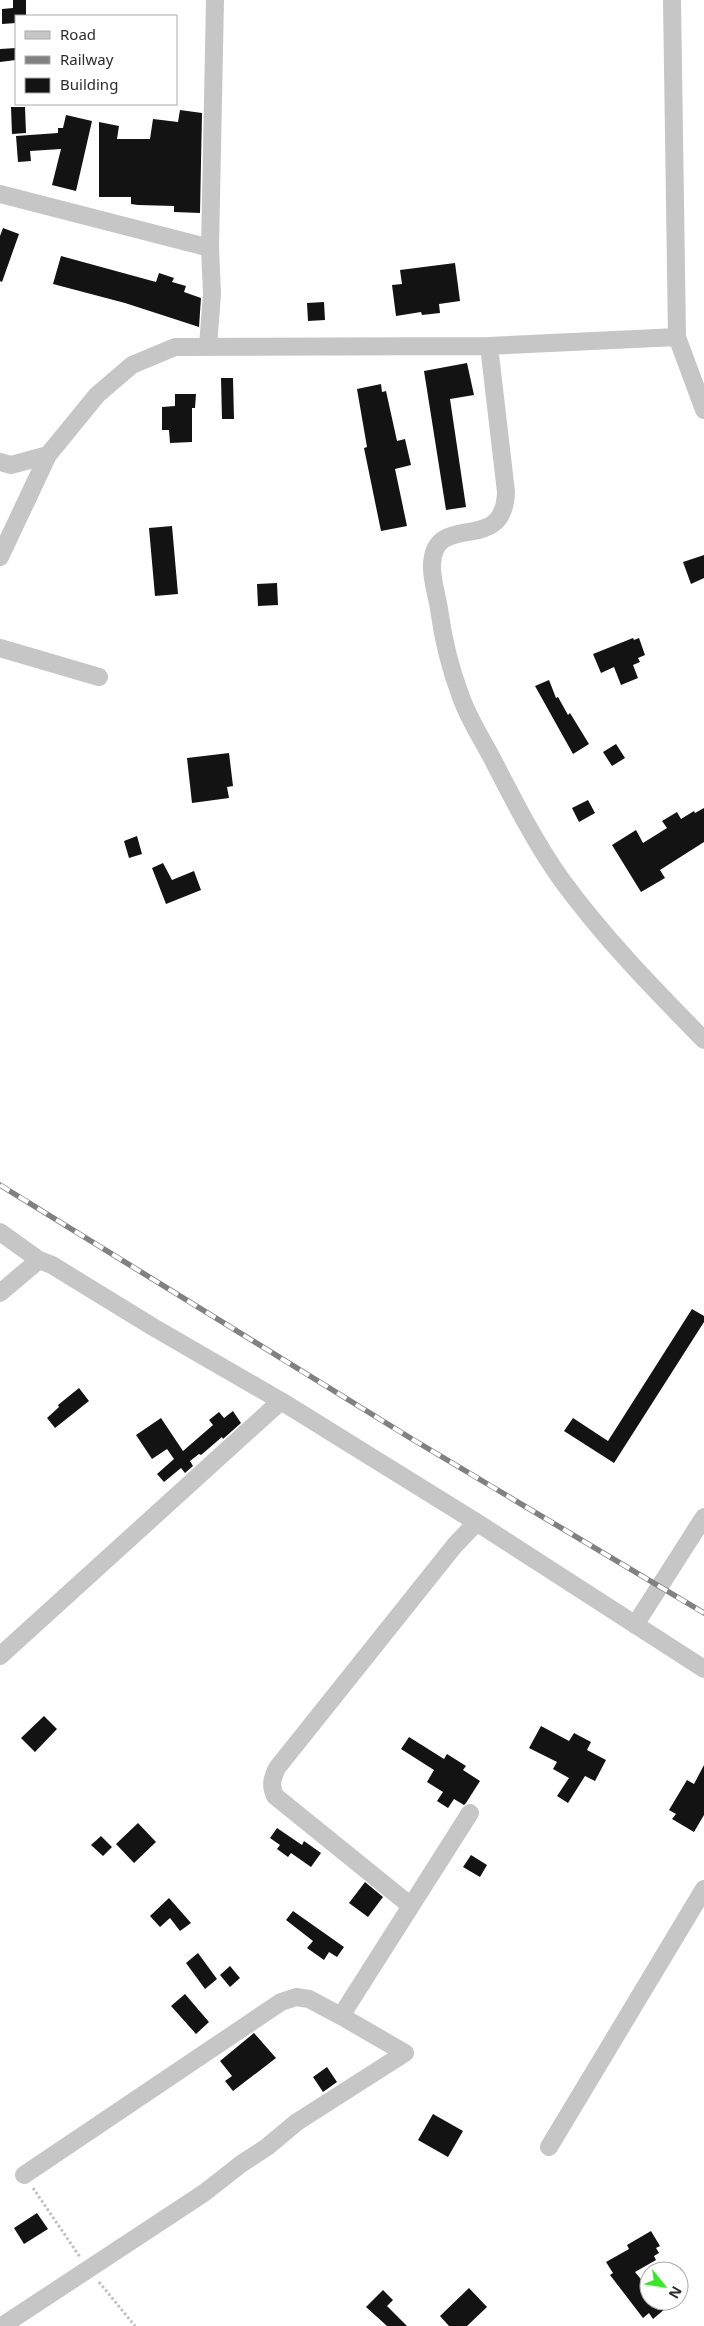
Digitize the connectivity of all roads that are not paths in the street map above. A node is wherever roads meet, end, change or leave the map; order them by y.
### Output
1 (215, 0) edge
2 (672, 0) edge
3 (0, 194) edge
4 (210, 248) junction
5 (677, 337) junction
6 (208, 346) junction
7 (490, 346) junction
8 (704, 410) edge
9 (48, 455) junction
10 (0, 462) edge
11 (0, 557) edge
12 (0, 648) edge
13 (99, 677) dead end
14 (704, 1040) edge
15 (0, 1232) edge
16 (39, 1260) junction
17 (0, 1293) edge
18 (281, 1402) junction
19 (704, 1517) edge
20 (476, 1523) junction
21 (634, 1625) junction
22 (0, 1656) edge
23 (704, 1669) edge
24 (470, 1813) dead end
25 (704, 1889) edge
26 (411, 1906) junction
27 (341, 2016) junction
28 (549, 2147) dead end
29 (24, 2175) road end
30 (2, 2326) edge

1 - 4 street
2 - 5 street
3 - 4 street
4 - 6 street
5 - 7 street
5 - 8 street
6 - 7 street
6 - 9 street
7 - 14 street
9 - 10 street
9 - 11 street
12 - 13 street
15 - 16 street
16 - 17 street
16 - 18 street
18 - 20 street
18 - 22 street
19 - 21 street
20 - 21 street
20 - 26 street
21 - 23 street
24 - 26 street
25 - 28 street
26 - 27 street
27 - 29 street
27 - 30 street

